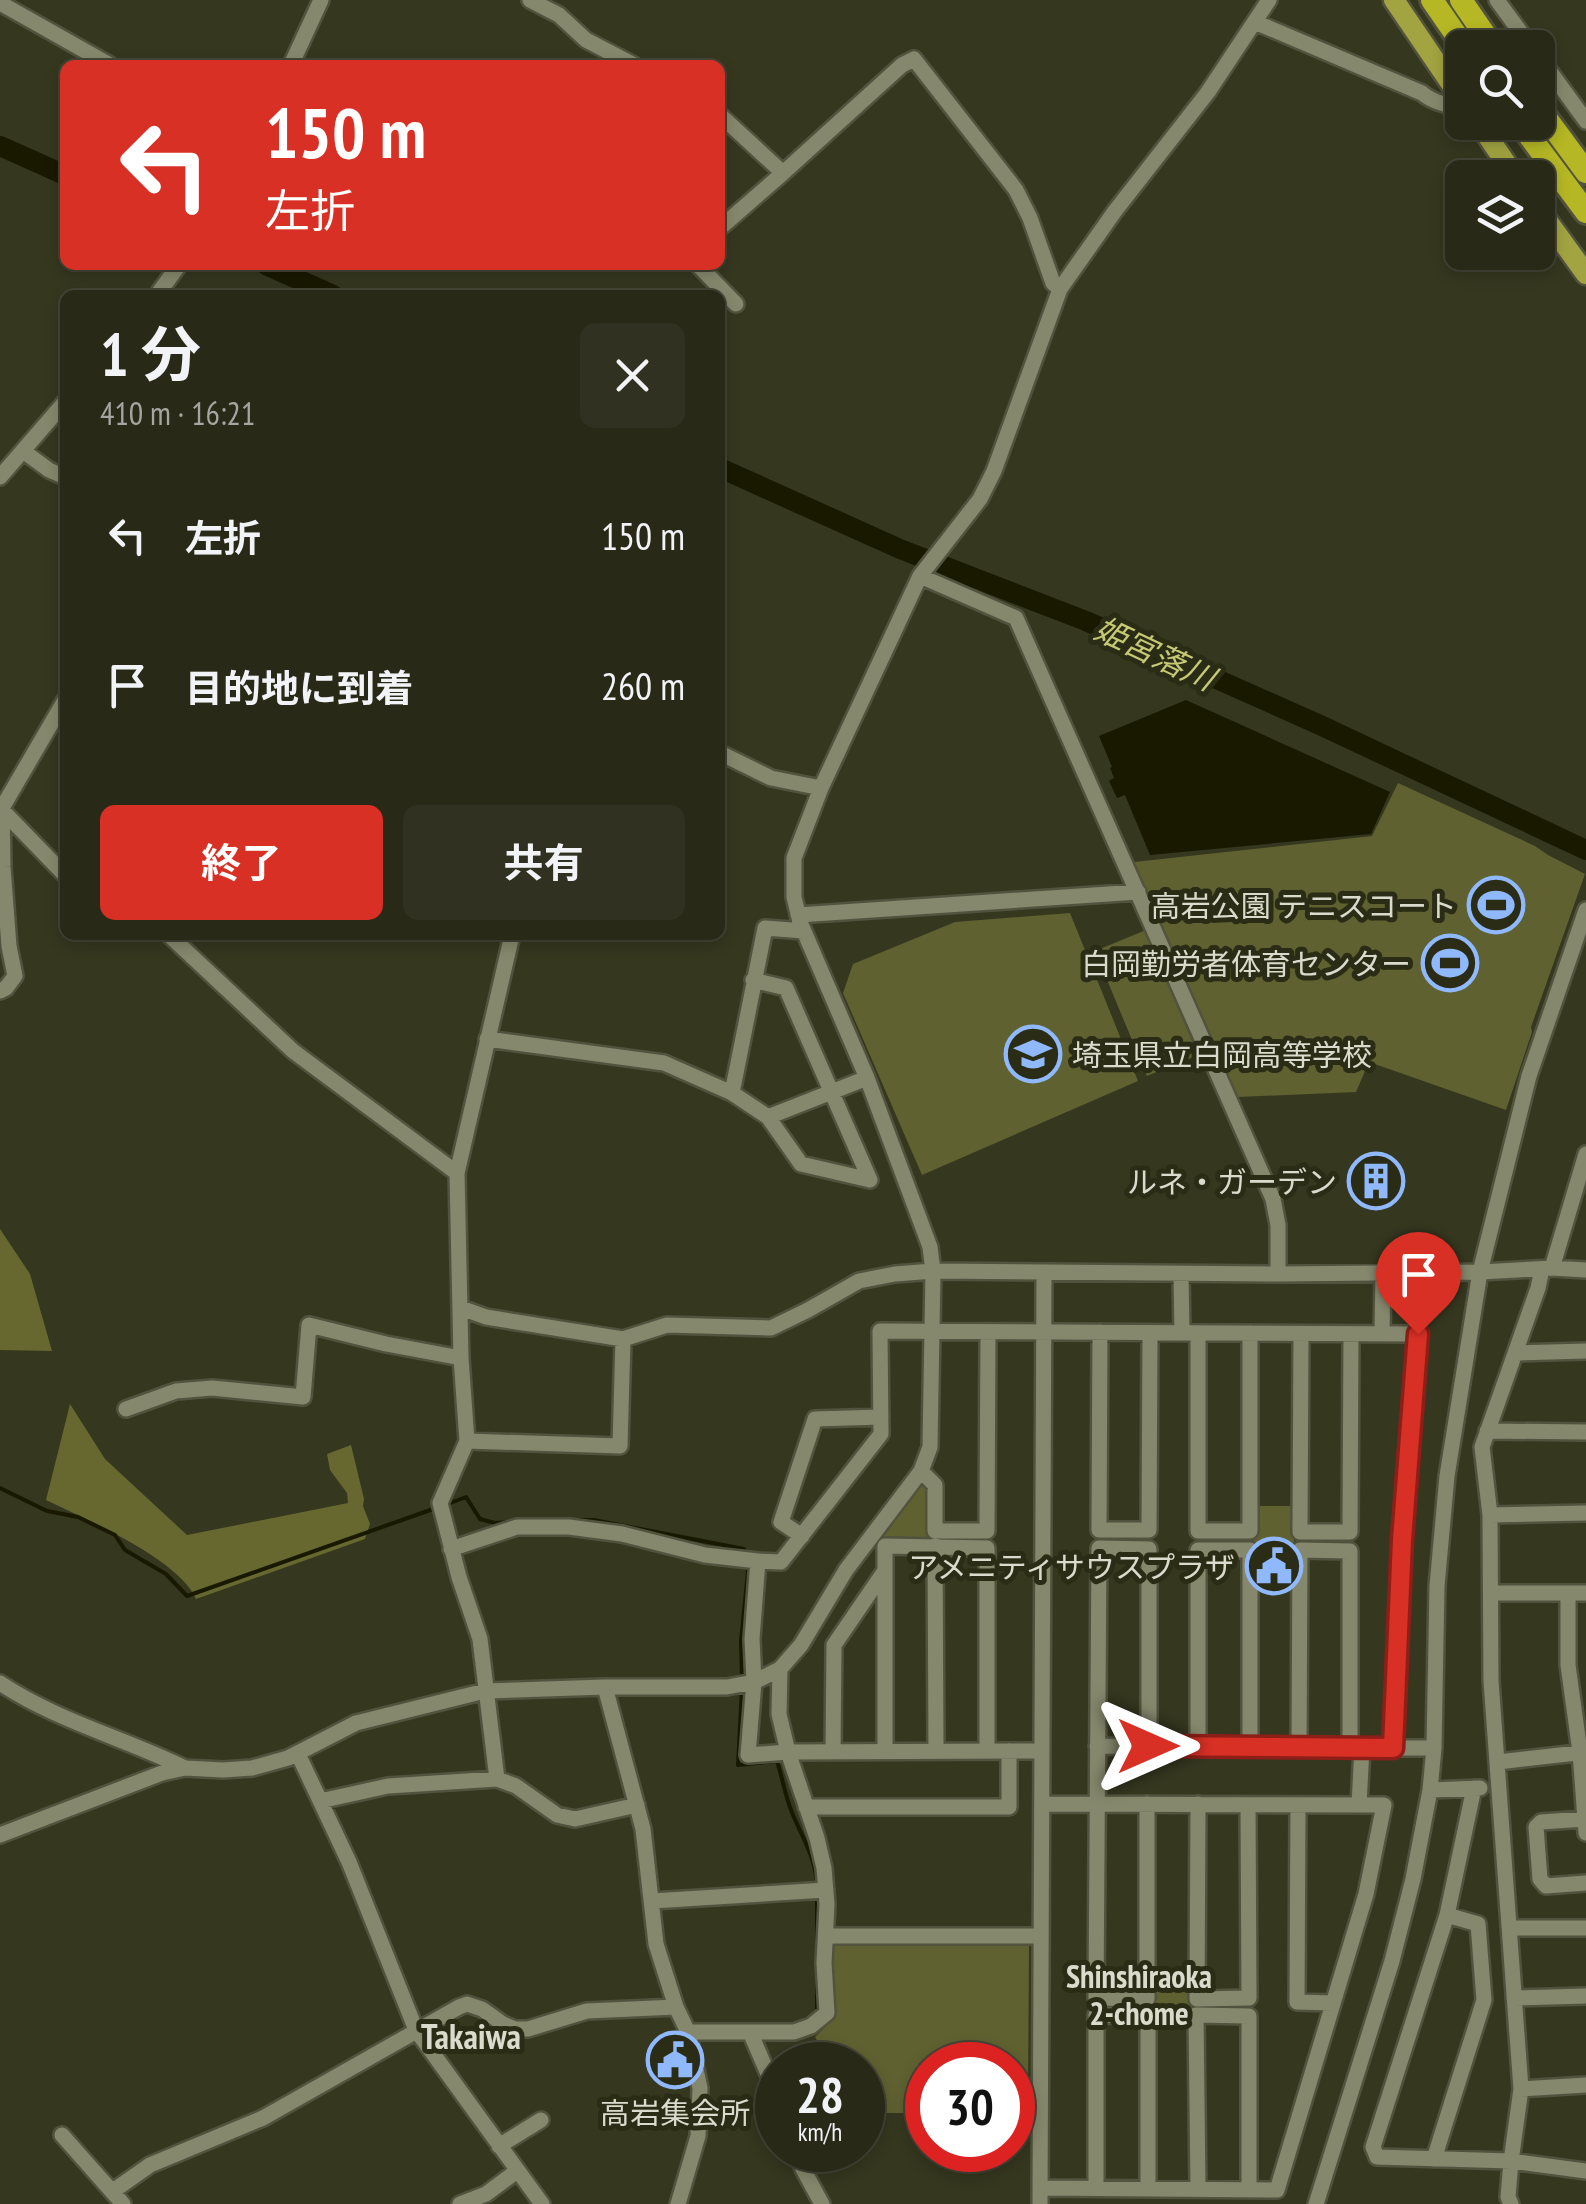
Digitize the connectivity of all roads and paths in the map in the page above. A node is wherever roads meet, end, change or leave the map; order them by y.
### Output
1 (322, 0) edge
2 (530, 0) edge
3 (1268, 0) edge
4 (1394, 0) edge
5 (1432, 0) edge
6 (1460, 0) edge
7 (1498, 0) edge
8 (0, 3) edge
9 (1254, 22) junction
10 (1453, 30) edge
11 (1481, 30) edge
12 (1519, 30) edge
13 (101, 60) edge
14 (294, 60) edge
15 (624, 60) edge
16 (1445, 77) edge
17 (1555, 78) edge
18 (1445, 103) edge
19 (725, 120) edge
20 (1586, 121) edge
21 (1555, 130) edge
22 (1532, 140) edge
23 (1586, 172) edge
24 (783, 173) junction
25 (1586, 212) edge
26 (725, 224) edge
27 (1555, 231) edge
28 (703, 270) edge
29 (1586, 274) edge
30 (1060, 289) junction
31 (722, 290) edge
32 (725, 293) edge
33 (736, 304) dead end
34 (60, 408) edge
35 (23, 451) junction
36 (60, 475) edge
37 (0, 477) edge
38 (920, 576) junction
39 (60, 708) edge
40 (725, 756) edge
41 (821, 788) junction
42 (1, 808) edge
43 (60, 870) edge
44 (1138, 892) junction
45 (1586, 910) edge
46 (798, 915) junction
47 (804, 931) junction
48 (174, 940) edge
49 (511, 940) edge
50 (1579, 950) edge
51 (754, 980) junction
52 (0, 991) edge
53 (487, 1038) junction
54 (867, 1078) junction
55 (732, 1092) junction
56 (832, 1092) junction
57 (768, 1117) junction
58 (1586, 1154) edge
59 (457, 1173) junction
60 (1547, 1269) junction
61 (1586, 1270) edge
62 (933, 1271) junction
63 (1044, 1272) junction
64 (1383, 1272) junction
65 (1480, 1272) junction
66 (1181, 1274) junction
67 (1278, 1274) junction
68 (461, 1308) junction
69 (933, 1332) junction
70 (988, 1332) junction
71 (1042, 1332) junction
72 (1100, 1332) junction
73 (1150, 1333) junction
74 (1190, 1333) junction
75 (1250, 1333) junction
76 (1301, 1334) junction
77 (1350, 1334) junction
78 (1382, 1334) junction
79 (624, 1339) junction
80 (1586, 1351) edge
81 (1516, 1353) junction
82 (462, 1358) junction
83 (126, 1409) dead end
84 (881, 1417) junction
85 (1487, 1432) junction
86 (1586, 1432) edge
87 (467, 1441) junction
88 (921, 1471) junction
89 (1586, 1514) edge
90 (1490, 1515) junction
91 (802, 1536) junction
92 (935, 1546) junction
93 (451, 1549) junction
94 (758, 1561) junction
95 (884, 1572) junction
96 (1491, 1593) junction
97 (1568, 1593) junction
98 (1586, 1593) edge
99 (780, 1670) junction
100 (754, 1682) junction
101 (0, 1683) edge
102 (605, 1687) junction
103 (486, 1691) junction
104 (1098, 1746) junction
105 (1148, 1746) junction
106 (1198, 1746) junction
107 (1250, 1747) junction
108 (1299, 1747) junction
109 (1356, 1748) junction
110 (1393, 1748) junction
111 (1434, 1748) junction
112 (884, 1751) junction
113 (936, 1751) junction
114 (987, 1751) junction
115 (1009, 1751) junction
116 (1041, 1751) junction
117 (788, 1752) junction
118 (833, 1752) junction
119 (1583, 1752) edge
120 (298, 1754) junction
121 (1498, 1762) junction
122 (185, 1768) junction
123 (497, 1779) junction
124 (1474, 1788) junction
125 (1499, 1788) junction
126 (1430, 1790) junction
127 (320, 1802) junction
128 (636, 1804) junction
129 (1042, 1804) junction
130 (1096, 1804) junction
131 (1147, 1804) junction
132 (1198, 1804) junction
133 (1248, 1804) junction
134 (1298, 1805) junction
135 (1360, 1805) junction
136 (806, 1807) junction
137 (1585, 1819) edge
138 (1586, 1829) edge
139 (0, 1835) edge
140 (1586, 1883) edge
141 (826, 1890) junction
142 (652, 1901) junction
143 (1447, 1915) junction
144 (1510, 1928) junction
145 (1586, 1928) edge
146 (826, 1936) junction
147 (1042, 1936) junction
148 (1586, 1996) edge
149 (1514, 1998) junction
150 (1332, 2003) junction
151 (676, 2007) junction
152 (416, 2030) junction
153 (688, 2032) junction
154 (750, 2032) junction
155 (755, 2044) edge
156 (1586, 2085) edge
157 (1521, 2089) junction
158 (542, 2120) dead end
159 (62, 2135) dead end
160 (499, 2146) junction
161 (1434, 2159) junction
162 (1511, 2161) junction
163 (517, 2171) junction
164 (1586, 2171) edge
165 (805, 2172) edge
166 (1096, 2188) junction
167 (1198, 2189) junction
168 (1249, 2190) junction
169 (1154, 2194) edge
170 (1040, 2196) edge
171 (118, 2197) edge
172 (460, 2204) edge
173 (542, 2204) edge
174 (678, 2204) edge
175 (822, 2204) edge
176 (1316, 2204) edge
177 (1511, 2204) edge

1 - 14 street
2 - 15 street
3 - 9 street
4 - 16 main road
5 - 10 highway
6 - 11 highway
7 - 12 street
8 - 13 street
9 - 18 street
9 - 30 street
17 - 20 street
19 - 24 street
21 - 23 highway
22 - 25 highway
24 - 26 street
24 - 30 street
27 - 29 main road
28 - 31 street
30 - 38 street
32 - 33 street
34 - 35 street
35 - 36 street
35 - 37 street
38 - 41 street
38 - 44 street
39 - 42 street
40 - 41 street
41 - 46 street
42 - 43 street
42 - 52 street
44 - 46 street
44 - 67 street
45 - 50 street
46 - 47 street
47 - 51 street
47 - 54 street
48 - 59 street
49 - 53 street
50 - 65 street
51 - 55 street
51 - 56 street
53 - 55 street
53 - 59 street
54 - 56 street
54 - 62 street
55 - 57 street
56 - 57 street
56 - 57 street
58 - 60 street
59 - 68 street
60 - 61 street
60 - 65 street
60 - 81 street
62 - 63 street
62 - 69 street
62 - 79 street
63 - 66 street
63 - 71 street
64 - 65 street
64 - 67 street
64 - 78 street
65 - 111 street
66 - 67 street
66 - 74 street
68 - 79 street
68 - 82 street
69 - 70 street
69 - 84 street
69 - 88 street
70 - 71 street
70 - 88 street
71 - 72 street
71 - 116 street
72 - 73 street
72 - 73 street
73 - 74 street
74 - 75 street
74 - 75 street
75 - 76 street
76 - 77 street
76 - 77 street
77 - 78 street
78 - 110 street
79 - 87 street
80 - 81 street
81 - 85 street
82 - 83 street
82 - 87 street
84 - 91 street
84 - 91 street
85 - 86 street
85 - 90 street
87 - 93 street
88 - 99 street
89 - 90 street
90 - 96 street
91 - 94 street
92 - 95 street
92 - 113 street
92 - 114 street
93 - 94 street
93 - 103 street
94 - 100 street
95 - 112 street
95 - 118 street
96 - 97 street
96 - 121 street
97 - 98 street
97 - 119 street
99 - 100 street
99 - 117 street
100 - 102 street
100 - 117 street
101 - 122 street
102 - 103 street
102 - 128 street
103 - 120 street
103 - 123 street
104 - 105 street
104 - 105 street
104 - 130 street
105 - 106 street
106 - 107 street
106 - 107 street
107 - 108 street
108 - 109 street
108 - 109 street
109 - 110 street
109 - 135 street
110 - 111 street
111 - 126 street
112 - 113 street
112 - 118 street
113 - 114 street
114 - 115 street
115 - 116 street
115 - 136 street
116 - 129 street
117 - 118 street
117 - 136 street
119 - 121 street
119 - 137 street
120 - 122 street
120 - 127 street
121 - 125 street
122 - 139 street
123 - 127 street
123 - 128 street
124 - 125 street
124 - 126 street
124 - 143 street
125 - 144 street
126 - 176 street
127 - 152 street
128 - 142 street
129 - 130 street
129 - 147 street
130 - 131 street
130 - 131 street
131 - 132 street
132 - 133 street
132 - 133 street
133 - 134 street
134 - 135 street
134 - 150 street
135 - 150 street
136 - 141 street
137 - 138 street
137 - 140 street
141 - 142 street
141 - 146 street
142 - 151 street
143 - 161 street
143 - 161 street
144 - 145 street
144 - 149 street
146 - 147 street
146 - 154 street
147 - 170 street
148 - 149 street
149 - 157 street
150 - 168 street
151 - 152 street
151 - 153 street
152 - 160 street
152 - 171 street
153 - 154 street
153 - 174 street
154 - 155 street
156 - 157 street
157 - 162 street
158 - 160 street
159 - 171 street
160 - 163 street
161 - 162 street
162 - 164 street
162 - 177 street
163 - 172 street
163 - 173 street
165 - 175 street
166 - 169 street
166 - 169 street
166 - 170 street
167 - 168 street
167 - 168 street
167 - 169 street

